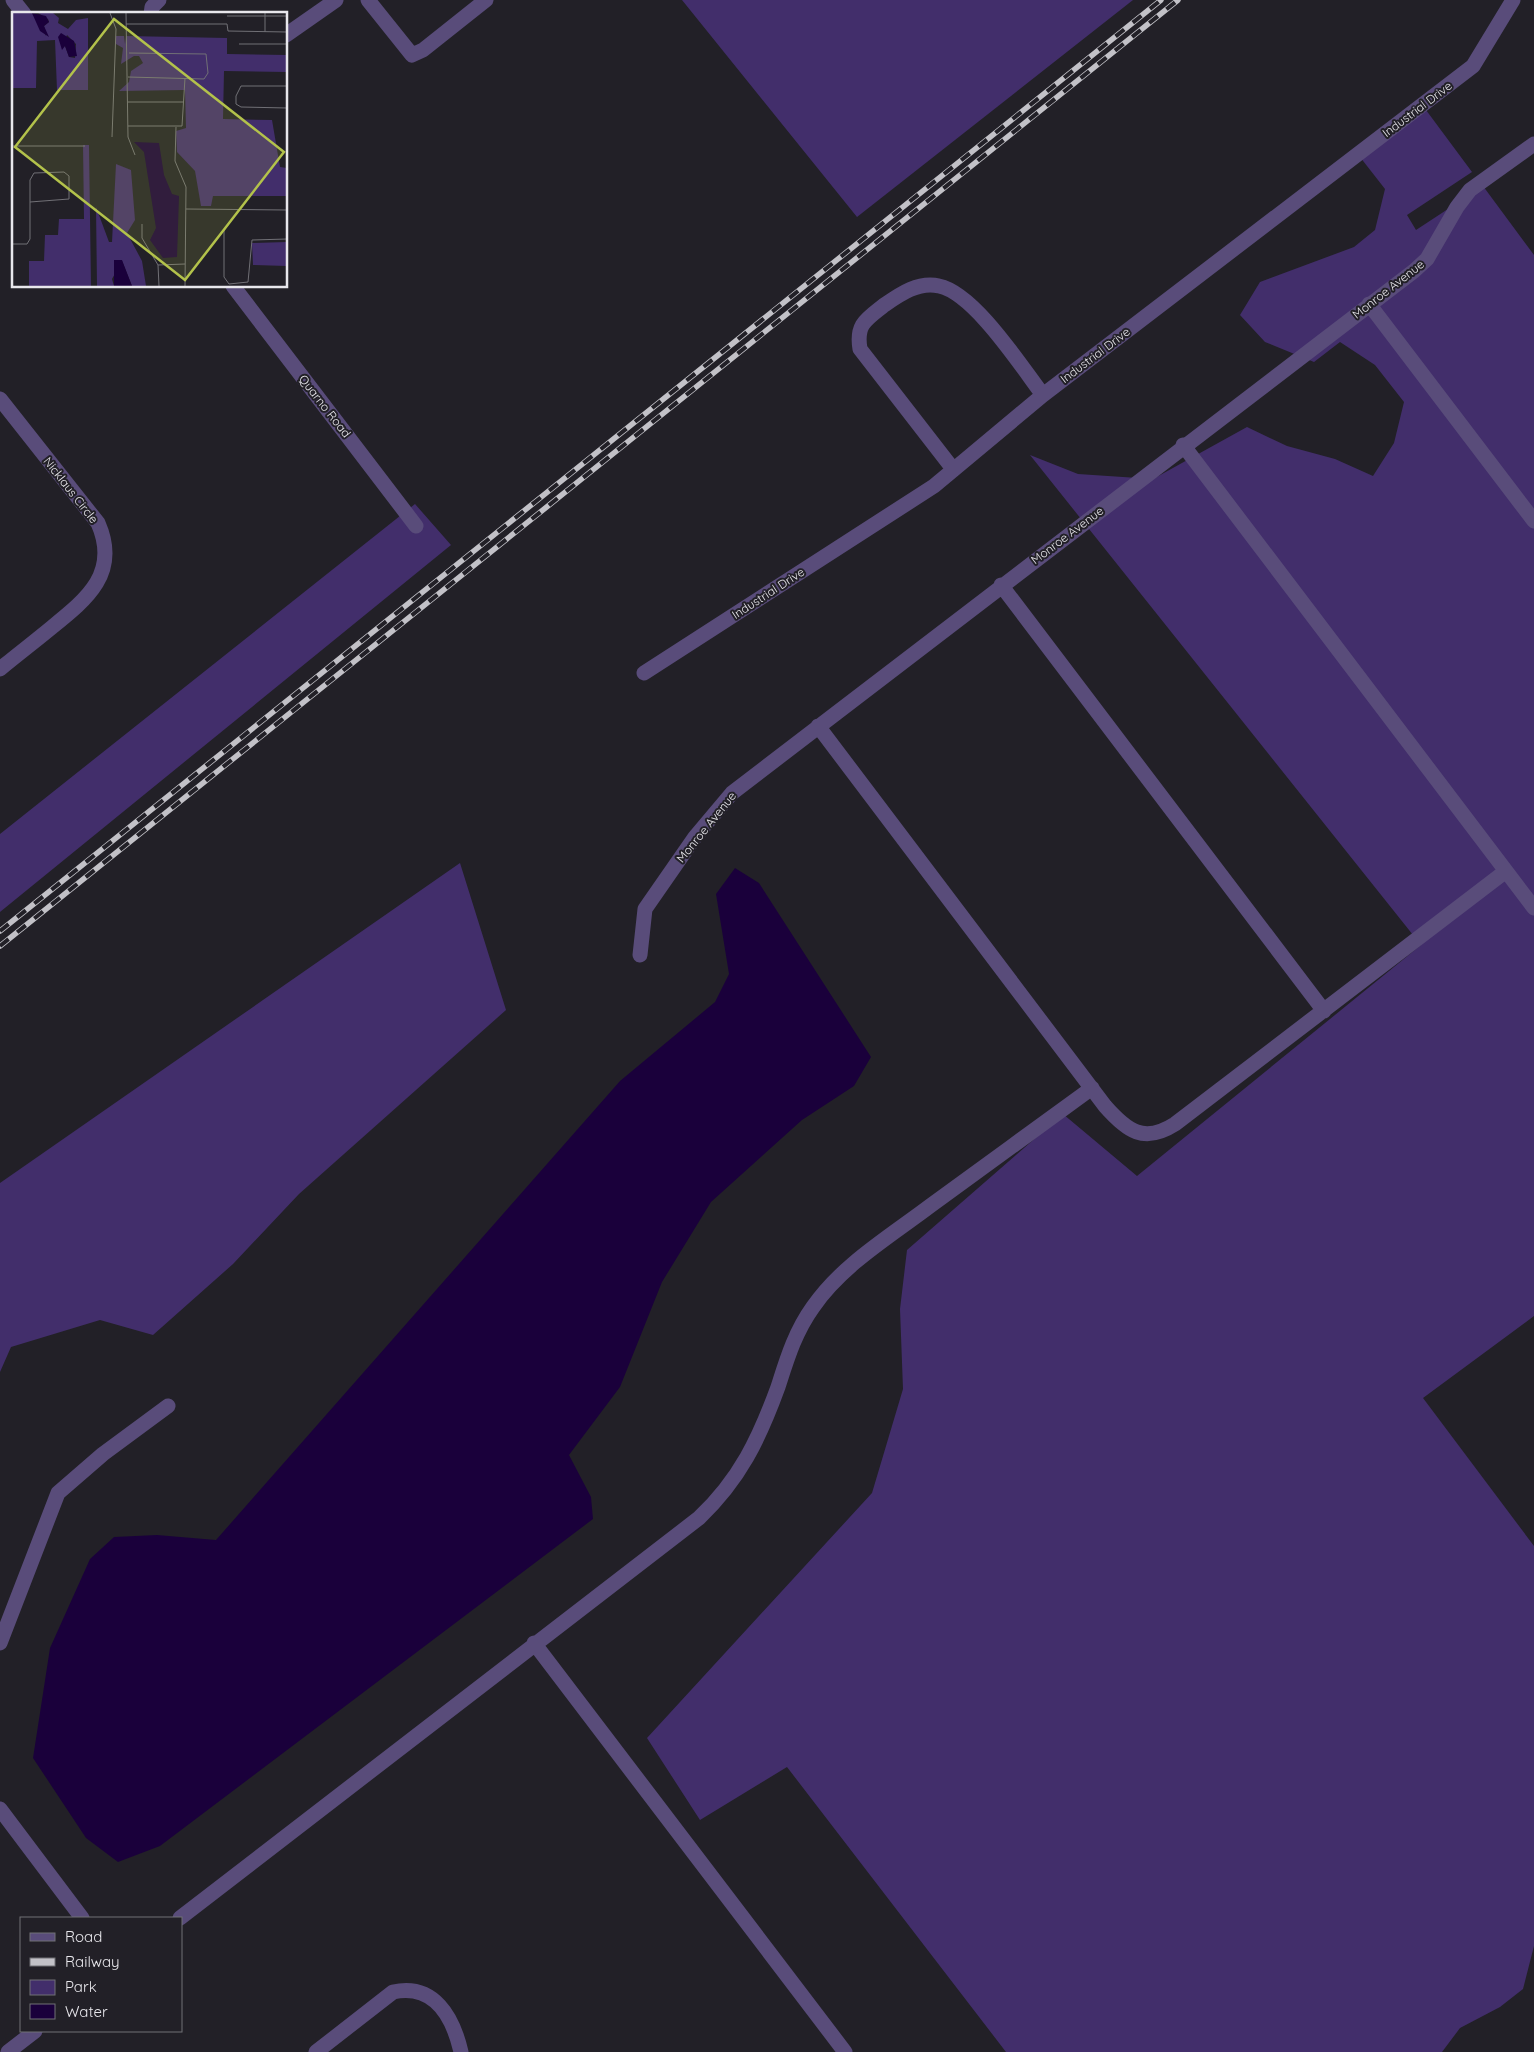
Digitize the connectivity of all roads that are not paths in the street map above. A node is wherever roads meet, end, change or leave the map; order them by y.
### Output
1 (13, 0) edge
2 (159, 0) edge
3 (336, 0) edge
4 (368, 0) edge
5 (486, 0) edge
6 (1513, 0) edge
7 (22, 12) edge
8 (151, 12) edge
9 (288, 34) edge
10 (1534, 144) edge
11 (235, 288) edge
12 (1369, 304) junction
13 (1043, 395) junction
14 (0, 399) edge
15 (1184, 445) junction
16 (954, 469) junction
17 (1534, 522) edge
18 (416, 526) dead end
19 (1001, 585) junction
20 (0, 669) edge
21 (644, 673) dead end
22 (818, 726) junction
23 (1506, 871) junction
24 (1534, 908) edge
25 (640, 955) dead end
26 (1324, 1010) junction
27 (1092, 1088) junction
28 (168, 1406) dead end
29 (0, 1643) edge
30 (534, 1643) junction
31 (0, 1809) edge
32 (81, 1917) edge
33 (181, 1917) edge
34 (34, 2032) edge
35 (8, 2052) edge
36 (316, 2052) edge
37 (461, 2052) edge
38 (844, 2052) edge

1 - 7 street
2 - 8 street
3 - 9 street
4 - 5 street
6 - 13 street, Industrial Drive
10 - 12 street, Monroe Avenue
11 - 18 street, Quarno Road
12 - 15 street, Monroe Avenue
12 - 17 street
13 - 16 street, Industrial Drive
13 - 16 street
14 - 20 street, Nicklaus Circle
15 - 19 street, Monroe Avenue
15 - 23 street
16 - 21 street, Industrial Drive
19 - 22 street, Monroe Avenue
19 - 26 street
22 - 25 street, Monroe Avenue
22 - 27 street
23 - 24 street
23 - 26 street
26 - 27 street
27 - 30 street
28 - 29 street
30 - 33 street
30 - 38 street
31 - 32 street
34 - 35 street
36 - 37 street

